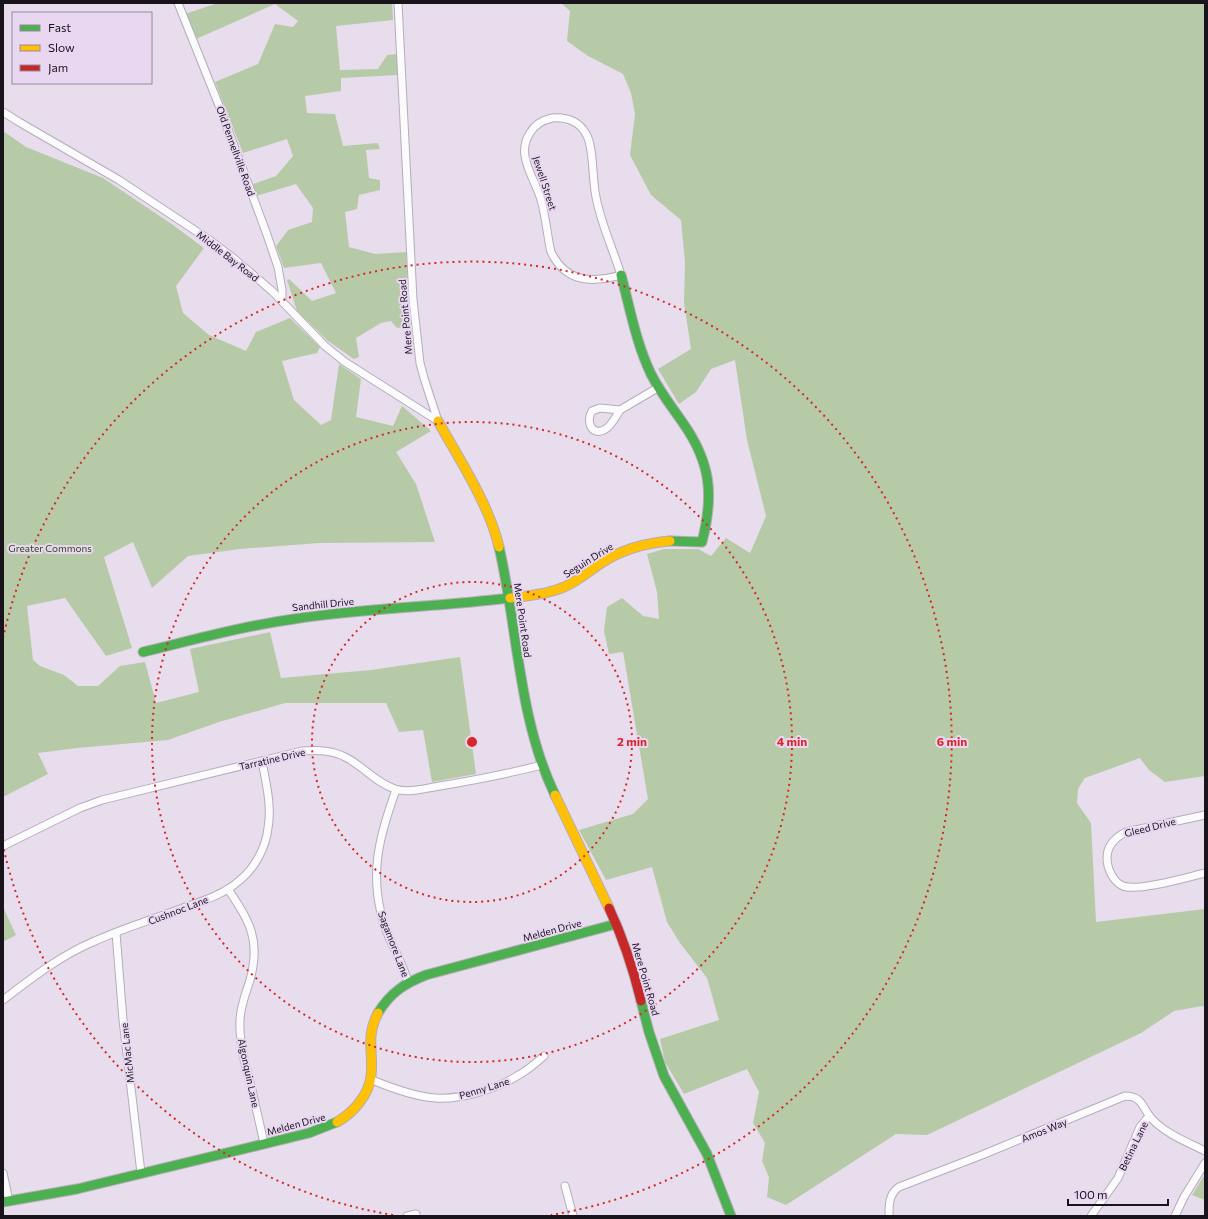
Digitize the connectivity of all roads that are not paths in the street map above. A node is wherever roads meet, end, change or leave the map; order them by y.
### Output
1 (178, 3) edge
2 (398, 3) edge
3 (3, 112) edge
4 (622, 275) junction
5 (282, 301) junction
6 (659, 388) junction
7 (620, 410) dead end
8 (438, 421) junction
9 (702, 542) joint
10 (509, 598) junction
11 (143, 652) dead end
12 (262, 761) junction
13 (542, 765) junction
14 (396, 790) junction
15 (1205, 815) edge
16 (3, 846) edge
17 (1205, 873) edge
18 (228, 889) junction
19 (616, 924) junction
20 (116, 933) junction
21 (408, 982) junction
22 (3, 1000) edge
23 (544, 1056) dead end
24 (370, 1079) junction
25 (1149, 1116) junction
26 (264, 1143) junction
27 (1205, 1151) edge
28 (1205, 1163) edge
29 (141, 1173) junction
30 (3, 1174) edge
31 (564, 1186) dead end
32 (6, 1202) edge
33 (416, 1214) dead end
34 (407, 1216) edge
35 (573, 1216) edge
36 (731, 1216) edge
37 (889, 1216) edge
38 (1091, 1216) edge
39 (1175, 1216) edge

1 - 5 street, Old Pennellville Road
2 - 8 street, Mere Point Road
3 - 5 street, Middle Bay Road
4 - 4 street, Jewell Street
4 - 6 street, Jewell Street
5 - 8 street, Middle Bay Road
6 - 7 street
6 - 9 street, Jewell Street
8 - 10 street, Mere Point Road
9 - 10 street, Seguin Drive
10 - 11 street, Sandhill Drive
10 - 13 street, Mere Point Road
12 - 14 street, Tarratine Drive
12 - 16 street, Tarratine Drive
12 - 18 street, Cushnoc Lane
13 - 14 street, Tarratine Drive
13 - 19 street, Mere Point Road
14 - 21 street, Sagamore Lane
15 - 17 street, Gleed Drive
18 - 20 street, Cushnoc Lane
18 - 26 street, Algonquin Lane
19 - 21 street, Melden Drive
19 - 36 street, Mere Point Road
20 - 22 street, Cushnoc Lane
20 - 29 street, MicMac Lane
21 - 24 street, Melden Drive
23 - 24 street, Penny Lane
24 - 26 street, Melden Drive
25 - 27 street, Amos Way
25 - 37 street, Amos Way
25 - 38 street, Betina Lane
26 - 29 street, Melden Drive
28 - 39 street
29 - 32 street, Melden Drive
30 - 32 street
31 - 35 street
33 - 34 street

